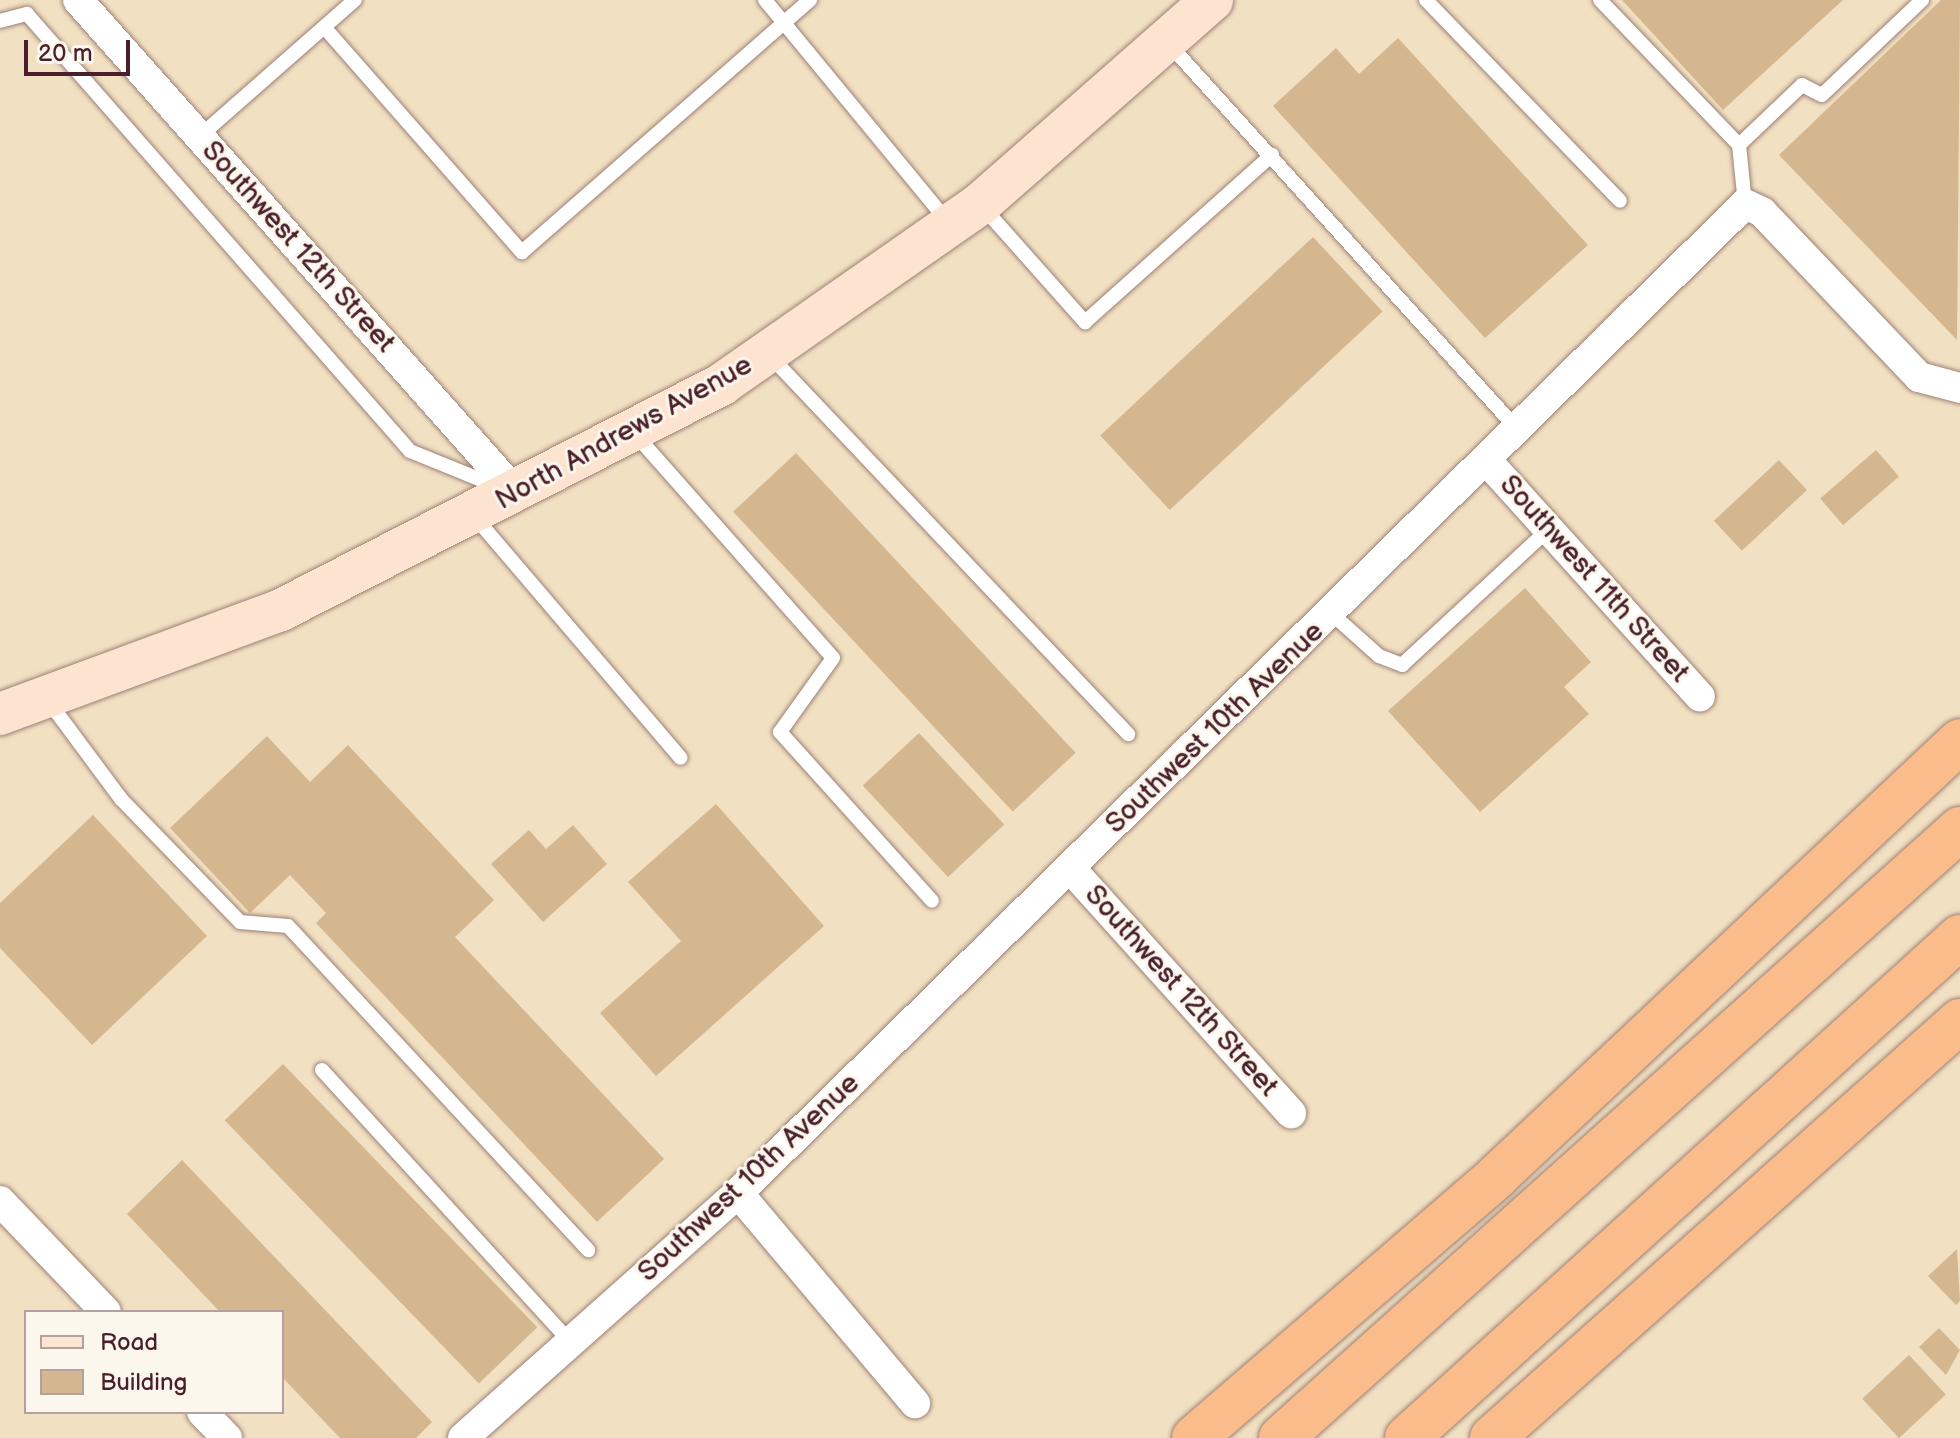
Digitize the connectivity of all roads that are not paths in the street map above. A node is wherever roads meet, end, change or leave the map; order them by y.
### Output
1 (78, 0) edge
2 (355, 0) edge
3 (765, 0) edge
4 (810, 0) edge
5 (1212, 0) edge
6 (1426, 0) edge
7 (1600, 0) edge
8 (1922, 0) edge
9 (0, 21) edge
10 (784, 22) junction
11 (324, 27) junction
12 (1168, 43) junction
13 (200, 136) junction
14 (1739, 145) junction
15 (1272, 155) junction
16 (1620, 201) dead end
17 (1745, 204) junction
18 (965, 214) junction
19 (767, 353) junction
20 (1960, 388) edge
21 (1519, 431) junction
22 (633, 432) junction
23 (1488, 462) junction
24 (517, 494) junction
25 (474, 516) junction
26 (1549, 529) junction
27 (1332, 614) junction
28 (1700, 697) dead end
29 (46, 698) junction
30 (0, 714) edge
31 (1128, 734) dead end
32 (1960, 741) edge
33 (681, 758) dead end
34 (1960, 829) edge
35 (1071, 869) junction
36 (932, 901) dead end
37 (1960, 937) edge
38 (1960, 1021) edge
39 (322, 1070) dead end
40 (1291, 1113) dead end
41 (738, 1193) junction
42 (0, 1201) edge
43 (588, 1250) dead end
44 (104, 1310) edge
45 (570, 1342) junction
46 (915, 1403) dead end
47 (204, 1414) edge
48 (227, 1438) edge
49 (463, 1438) edge
50 (1194, 1438) edge
51 (1281, 1438) edge
52 (1407, 1438) edge
53 (1492, 1438) edge

1 - 13 street, Southwest 12th Street
2 - 11 lane
3 - 10 lane
4 - 10 lane
5 - 12 main road, North Andrews Avenue
6 - 16 lane
7 - 14 lane
8 - 14 lane
9 - 24 lane
10 - 11 lane
10 - 18 lane
11 - 13 lane
12 - 15 lane
12 - 18 main road, North Andrews Avenue
13 - 24 street, Southwest 12th Street
14 - 17 lane
15 - 18 lane
15 - 21 lane
17 - 20 street
17 - 21 street, Southwest 10th Avenue
18 - 19 main road, North Andrews Avenue
19 - 22 main road, North Andrews Avenue
19 - 31 lane
21 - 23 street, Southwest 10th Avenue
22 - 24 main road, North Andrews Avenue
22 - 36 lane
23 - 26 street, Southwest 11th Street
23 - 27 street, Southwest 10th Avenue
24 - 25 main road, North Andrews Avenue
25 - 29 main road, North Andrews Avenue
25 - 33 lane
26 - 27 lane
26 - 28 street, Southwest 11th Street
27 - 35 street, Southwest 10th Avenue
29 - 30 main road, North Andrews Avenue
29 - 43 lane
32 - 50 highway
34 - 51 highway
35 - 40 street, Southwest 12th Street
35 - 41 street, Southwest 10th Avenue
37 - 52 highway
38 - 53 highway
39 - 45 lane
41 - 45 street, Southwest 10th Avenue
41 - 46 street
42 - 44 street
45 - 49 street, Southwest 10th Avenue
47 - 48 street

